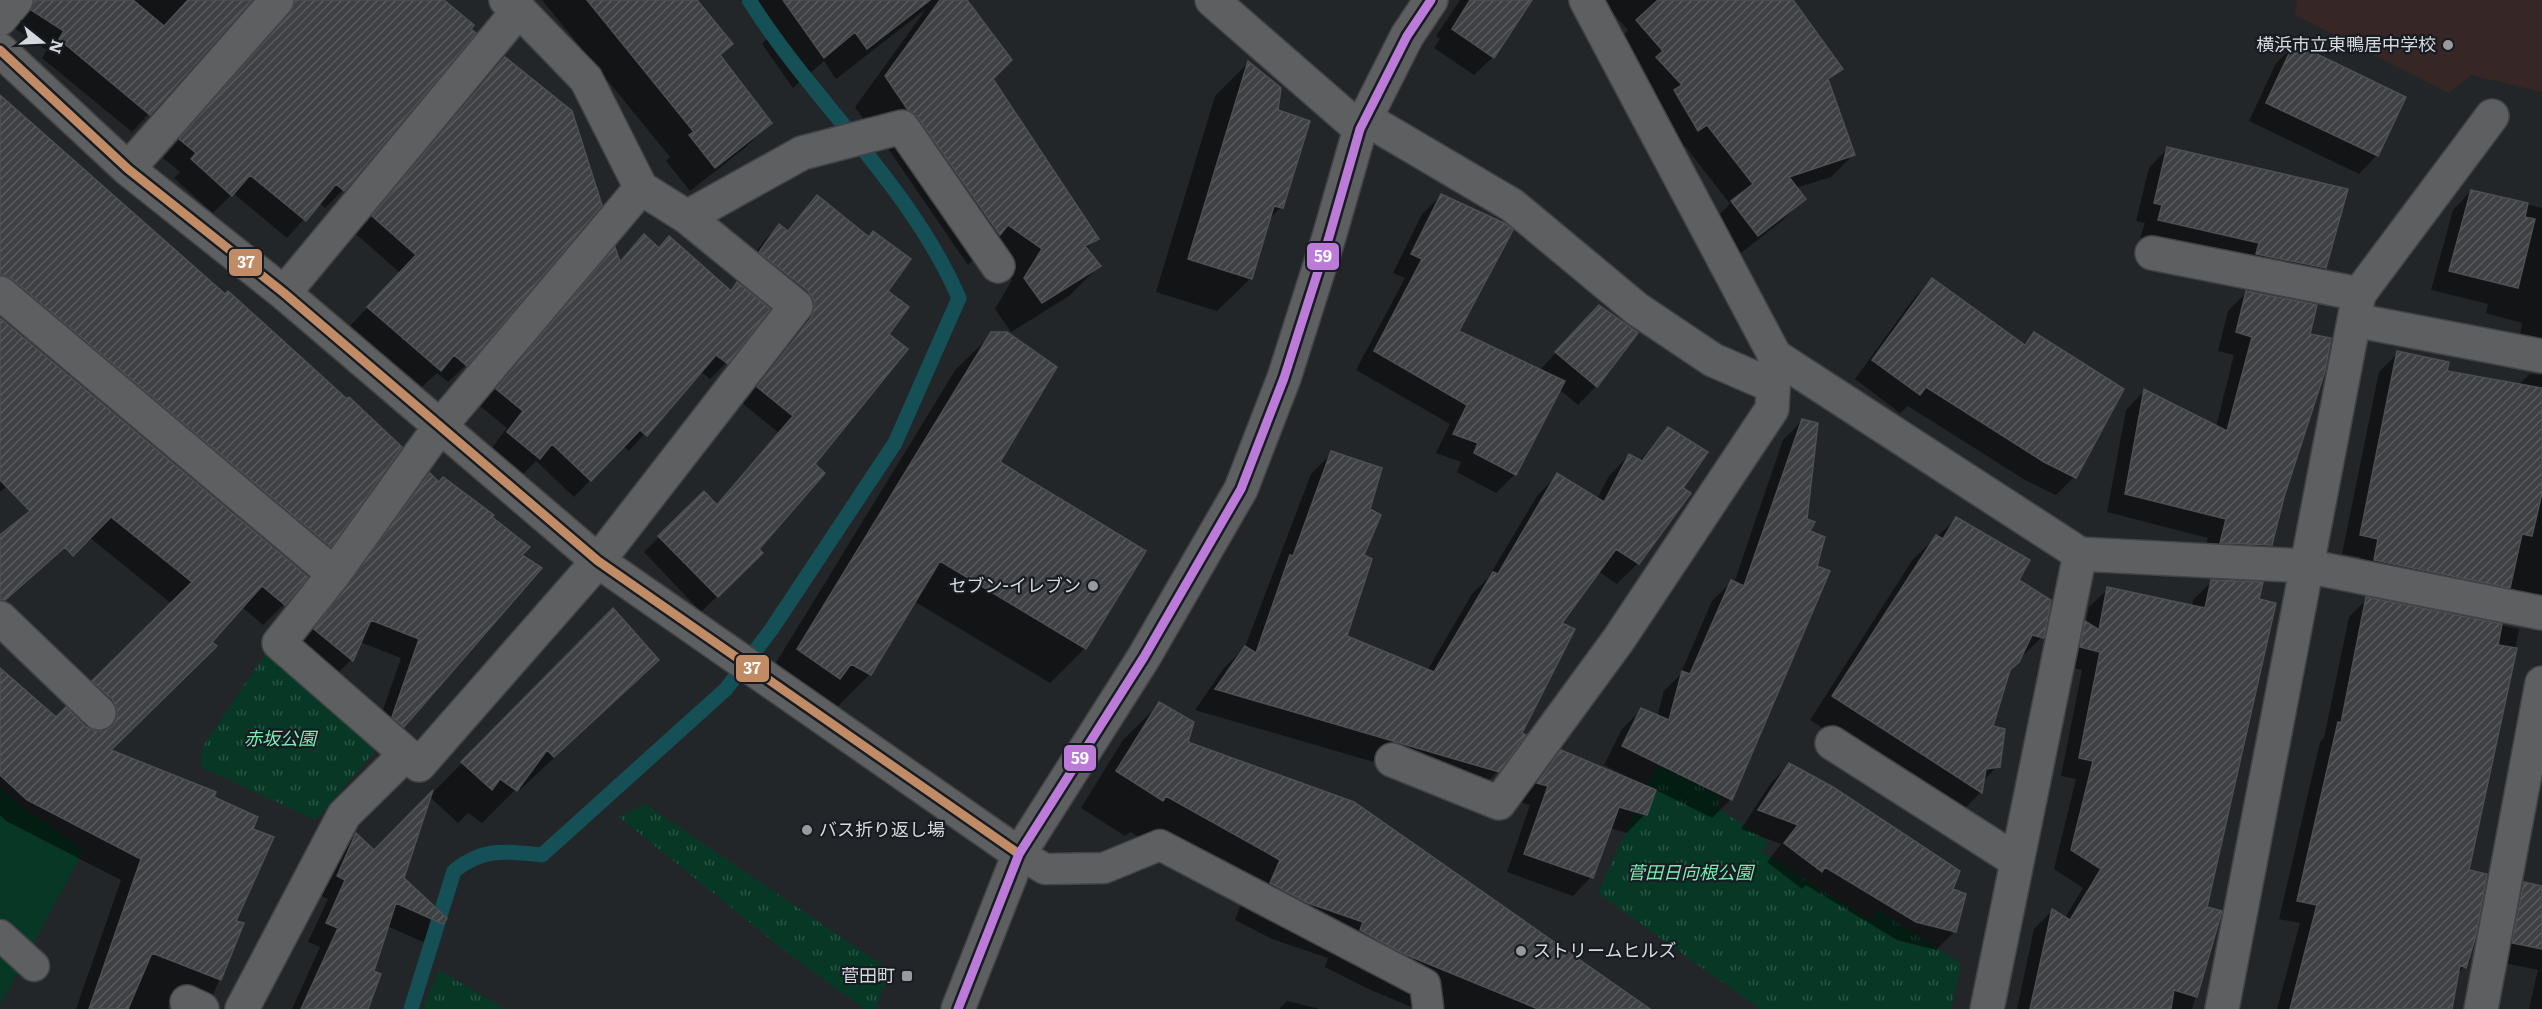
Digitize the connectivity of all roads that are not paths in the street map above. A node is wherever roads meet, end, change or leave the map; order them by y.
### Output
1 (16, 0) edge
2 (277, 0) edge
3 (1212, 0) edge
4 (1431, 0) edge
5 (1586, 0) edge
6 (512, 5) edge
7 (0, 19) edge
8 (0, 50) edge
9 (2492, 116) dead end
10 (1363, 124) junction
11 (128, 169) junction
12 (641, 188) junction
13 (687, 217) junction
14 (2152, 254) dead end
15 (998, 266) dead end
16 (0, 293) edge
17 (284, 293) junction
18 (2356, 307) junction
19 (2542, 356) edge
20 (1774, 371) junction
21 (441, 425) junction
22 (2080, 554) junction
23 (597, 561) junction
24 (2306, 566) junction
25 (334, 574) junction
26 (2542, 613) edge
27 (0, 618) edge
28 (2542, 683) edge
29 (99, 713) dead end
30 (1832, 743) dead end
31 (405, 754) junction
32 (1392, 760) dead end
33 (1019, 854) junction
34 (2017, 861) junction
35 (0, 935) edge
36 (34, 966) dead end
37 (1428, 1007) dead end
38 (242, 1009) edge
39 (958, 1009) edge
40 (1987, 1009) edge
41 (2222, 1009) edge
42 (2481, 1009) edge

1 - 7 street
2 - 11 street
3 - 10 street
4 - 10 street
5 - 20 street
6 - 12 street
6 - 17 street
8 - 11 street
9 - 18 street
10 - 20 street
10 - 33 street
11 - 17 street
12 - 13 street
12 - 21 street
13 - 15 street
13 - 23 street
14 - 18 street
16 - 25 street
17 - 21 street
18 - 19 street
18 - 24 street
20 - 22 street
20 - 32 street
21 - 23 street
21 - 25 street
22 - 24 street
22 - 34 street
23 - 31 street
23 - 33 street
24 - 26 street
24 - 41 street
25 - 31 street
27 - 29 street
28 - 42 street
30 - 34 street
31 - 38 street
33 - 37 lane
33 - 39 street
34 - 40 street
35 - 36 lane

